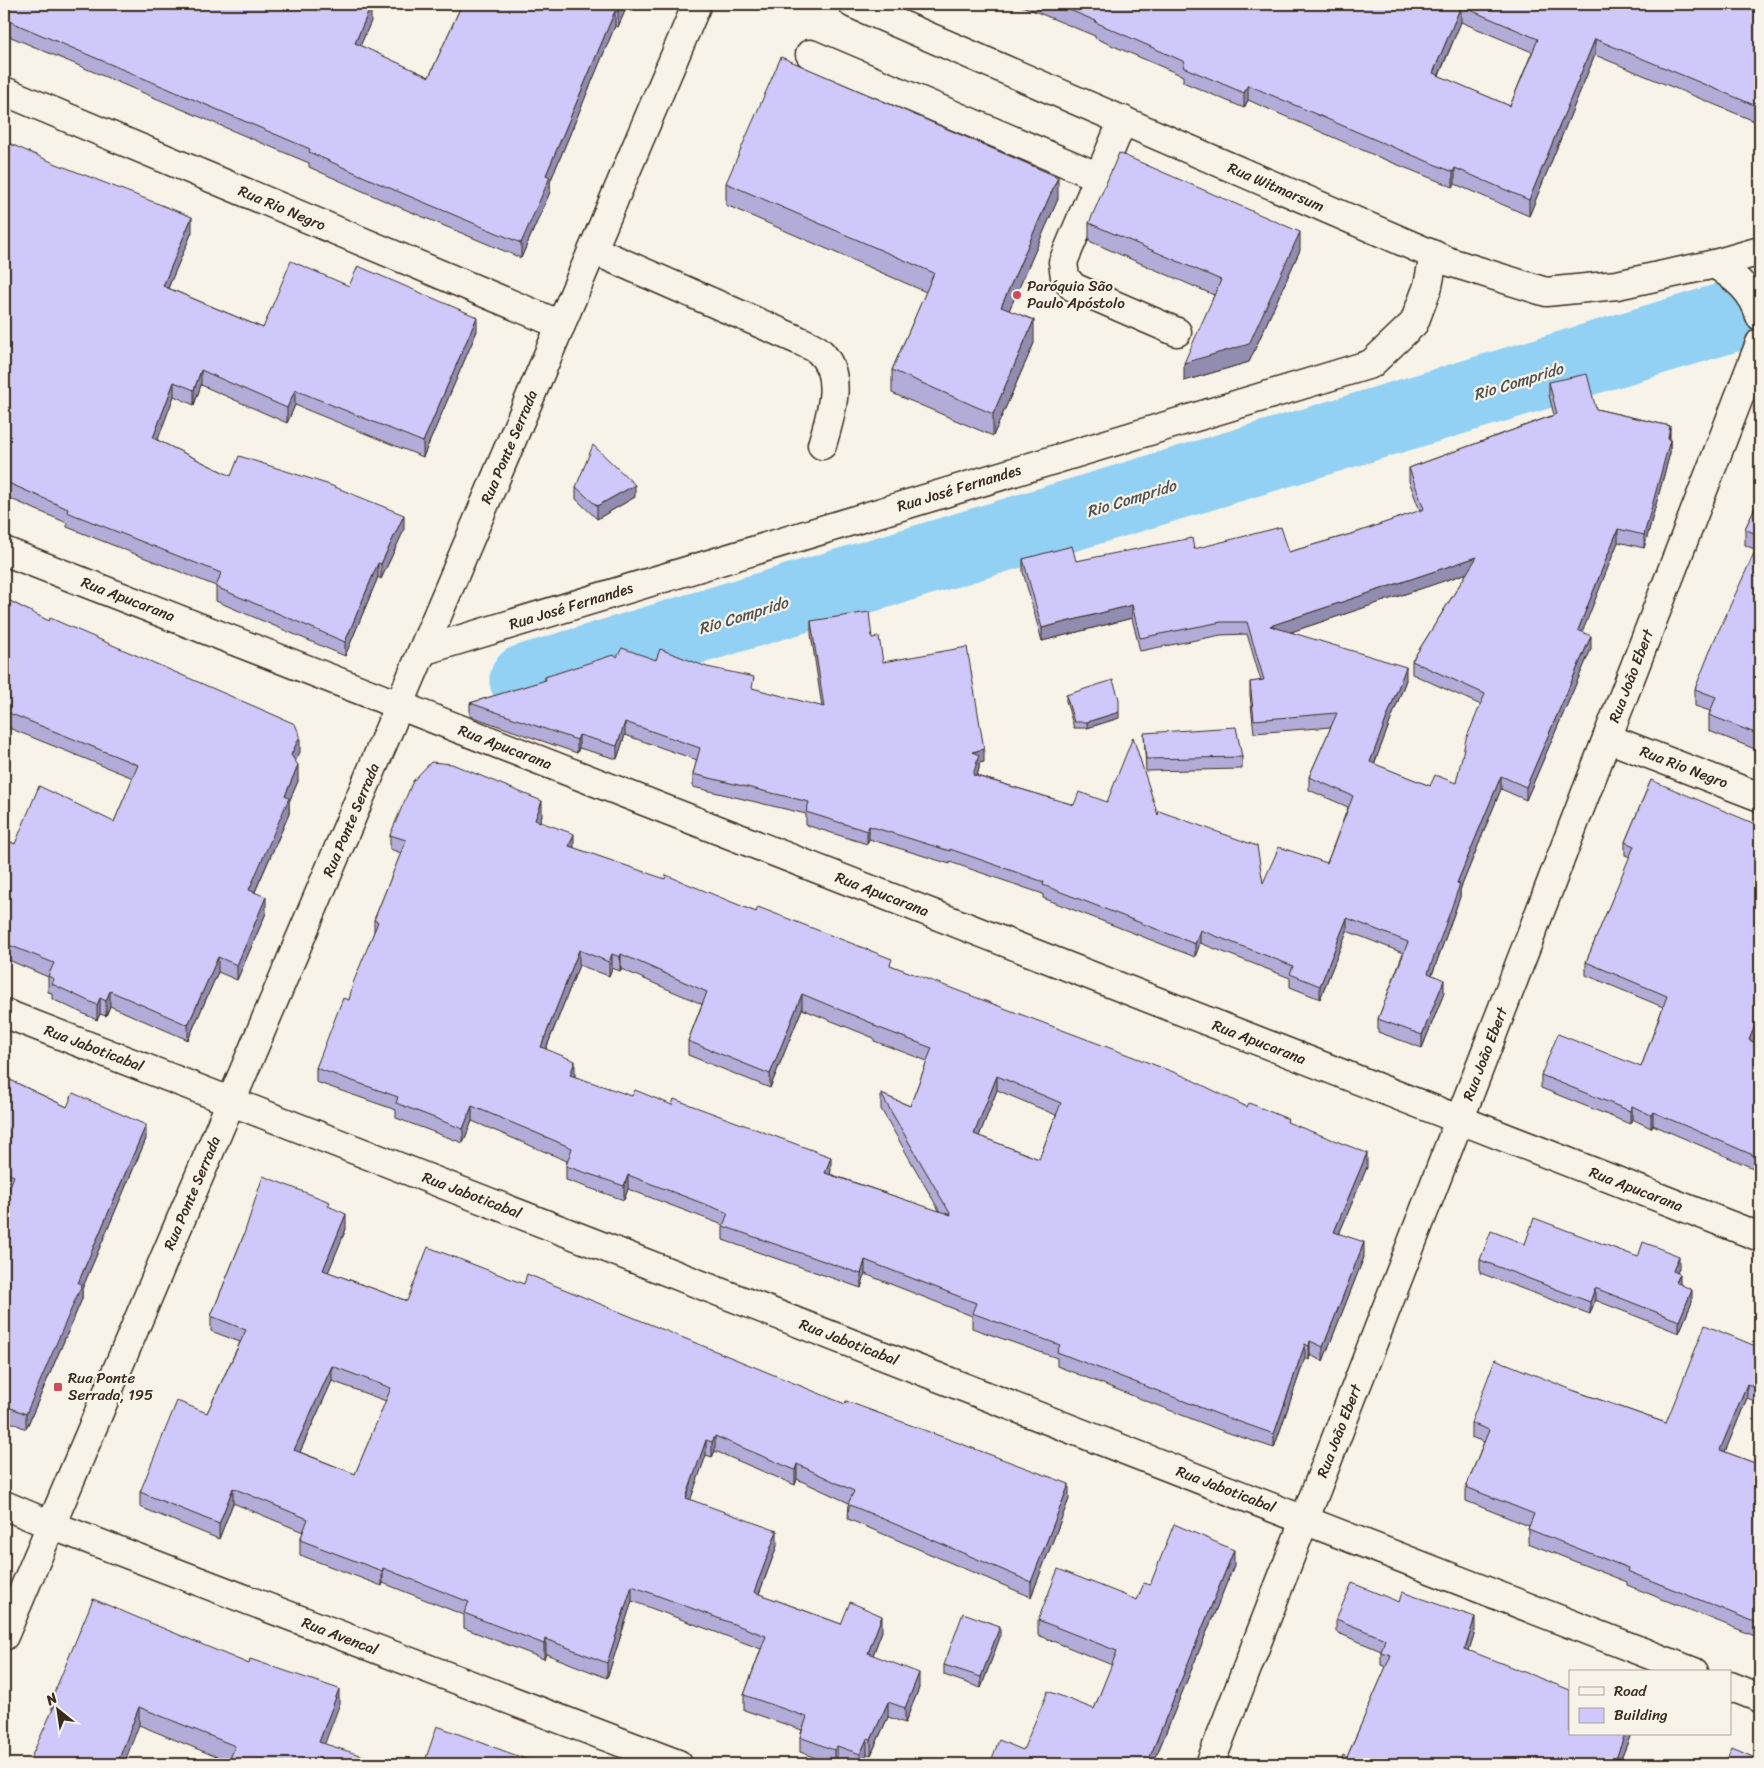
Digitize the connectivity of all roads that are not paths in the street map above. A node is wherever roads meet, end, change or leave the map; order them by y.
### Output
1 (697, 4) edge
2 (853, 4) edge
3 (810, 54) dead end
4 (4, 91) edge
5 (1123, 120) junction
6 (1099, 177) junction
7 (593, 250) junction
8 (1760, 251) edge
9 (1434, 255) junction
10 (1715, 264) junction
11 (1760, 316) edge
12 (561, 324) junction
13 (1178, 332) dead end
14 (1760, 343) edge
15 (822, 445) dead end
16 (4, 551) edge
17 (422, 651) junction
18 (400, 706) junction
19 (1607, 738) junction
20 (1760, 797) edge
21 (4, 1013) edge
22 (231, 1102) junction
23 (1459, 1120) junction
24 (1760, 1237) edge
25 (4, 1505) edge
26 (1304, 1520) junction
27 (51, 1525) junction
28 (4, 1636) edge
29 (1689, 1670) edge
30 (1732, 1687) edge
31 (1760, 1698) edge
32 (678, 1764) edge
33 (1210, 1764) edge

1 - 7 street, Rua Ponte Serrada
2 - 5 street, Rua Witmarsum
3 - 6 street
4 - 12 street, Rua Rio Negro
5 - 6 street
5 - 9 street, Rua Witmarsum
6 - 13 street
7 - 12 street, Rua Ponte Serrada
7 - 15 street
8 - 10 street, Rua Witmarsum
9 - 10 street, Rua Witmarsum
9 - 17 street, Rua José Fernandes
10 - 11 street
12 - 17 street, Rua Ponte Serrada
14 - 19 street, Rua João Ebert
16 - 18 street, Rua Apucarana
17 - 18 street, Rua Ponte Serrada
18 - 22 street, Rua Ponte Serrada
18 - 23 street, Rua Apucarana
19 - 20 street, Rua Rio Negro
19 - 23 street, Rua João Ebert
21 - 22 street, Rua Jaboticabal
22 - 26 street, Rua Jaboticabal
22 - 27 street, Rua Ponte Serrada
23 - 24 street, Rua Apucarana
23 - 26 street, Rua João Ebert
25 - 27 street, Rua Avencal
26 - 29 street, Rua Jaboticabal
26 - 33 street, Rua João Ebert
27 - 28 street, Rua Ponte Serrada
27 - 32 street, Rua Avencal
30 - 31 street

